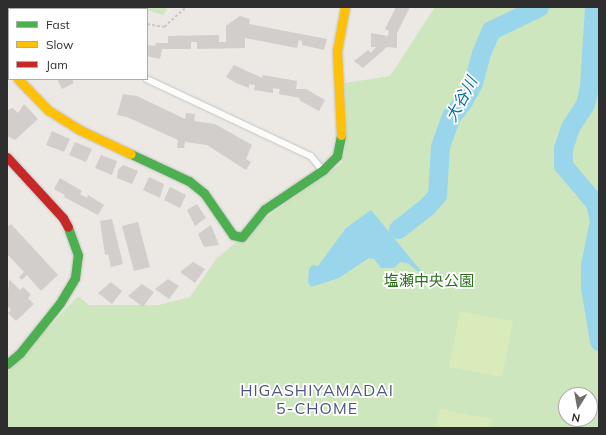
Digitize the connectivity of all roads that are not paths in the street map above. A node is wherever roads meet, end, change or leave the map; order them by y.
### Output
1 (345, 7) edge
2 (148, 79) edge
3 (19, 80) edge
4 (7, 157) edge
5 (323, 170) junction
6 (7, 364) edge

1 - 5 street
2 - 5 lane
3 - 5 street
4 - 6 street

